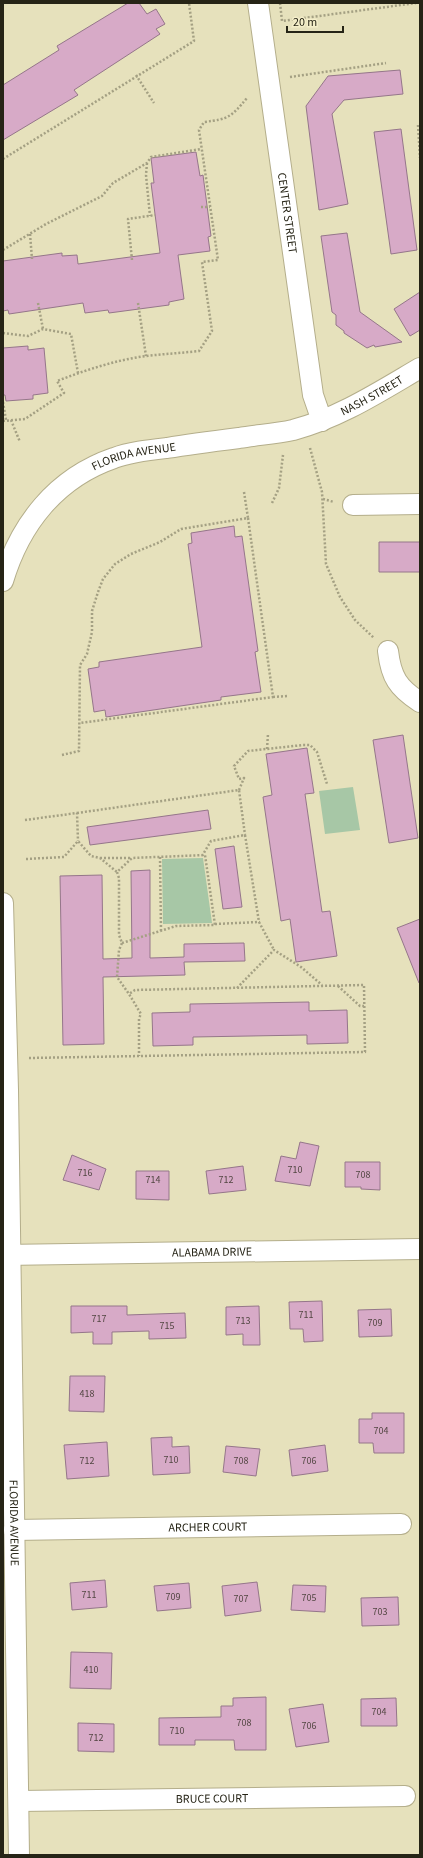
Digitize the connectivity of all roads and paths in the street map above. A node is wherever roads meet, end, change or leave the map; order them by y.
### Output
1 (189, 3) edge
2 (258, 3) edge
3 (280, 3) edge
4 (416, 3) edge
5 (386, 63) dead end
6 (136, 75) junction
7 (290, 77) dead end
8 (247, 98) dead end
9 (154, 103) dead end
10 (418, 125) dead end
11 (201, 149) junction
12 (420, 158) edge
13 (3, 159) edge
14 (147, 163) junction
15 (210, 207) junction
16 (201, 208) dead end
17 (155, 215) dead end
18 (150, 216) junction
19 (30, 234) junction
20 (3, 250) edge
21 (32, 259) dead end
22 (132, 260) dead end
23 (38, 303) dead end
24 (138, 303) dead end
25 (43, 329) junction
26 (3, 333) edge
27 (146, 356) junction
28 (420, 368) edge
29 (78, 373) junction
30 (3, 402) edge
31 (10, 420) junction
32 (5, 421) edge
33 (322, 421) junction
34 (20, 442) dead end
35 (310, 448) dead end
36 (283, 455) dead end
37 (244, 492) dead end
38 (272, 503) dead end
39 (420, 504) edge
40 (352, 505) dead end
41 (248, 518) junction
42 (3, 581) edge
43 (388, 651) joint
44 (288, 696) dead end
45 (273, 697) junction
46 (420, 702) edge
47 (80, 723) junction
48 (268, 734) dead end
49 (267, 749) junction
50 (62, 755) dead end
51 (327, 784) dead end
52 (239, 790) junction
53 (76, 813) junction
54 (25, 820) dead end
55 (245, 835) junction
56 (78, 841) junction
57 (202, 856) junction
58 (160, 857) junction
59 (100, 858) junction
60 (132, 858) junction
61 (26, 859) dead end
62 (117, 872) junction
63 (3, 903) edge
64 (259, 922) junction
65 (215, 924) junction
66 (161, 931) junction
67 (122, 943) junction
68 (274, 950) junction
69 (322, 986) junction
70 (337, 986) junction
71 (237, 988) junction
72 (129, 994) junction
73 (364, 1006) junction
74 (139, 1056) junction
75 (29, 1058) dead end
76 (420, 1249) edge
77 (6, 1255) edge
78 (401, 1524) dead end
79 (14, 1530) junction
80 (405, 1796) dead end
81 (19, 1801) junction
82 (19, 1855) edge

1 - 6 path
2 - 33 street, CENTER STREET
3 - 4 path
5 - 7 path
6 - 9 path
6 - 13 path
8 - 11 path
10 - 12 path
11 - 14 path
11 - 15 path
14 - 18 path
14 - 19 path
15 - 16 path
15 - 27 path
17 - 18 path
18 - 22 path
19 - 20 path
19 - 21 path
23 - 25 path
24 - 27 path
25 - 26 path
25 - 29 path
27 - 29 path
28 - 33 street, NASH STREET
29 - 31 path
30 - 32 path
31 - 32 path
31 - 34 path
33 - 42 street, FLORIDA AVENUE
35 - 43 path
36 - 38 path
37 - 41 path
39 - 40 street
41 - 45 path
41 - 47 path
43 - 46 street
44 - 45 path
45 - 47 path
47 - 50 path
48 - 49 path
49 - 51 path
49 - 52 path
52 - 53 path
52 - 55 path
53 - 54 path
53 - 56 path
55 - 57 path
55 - 64 path
56 - 59 path
56 - 61 path
57 - 58 path
57 - 65 path
58 - 60 path
58 - 66 path
59 - 60 path
59 - 62 path
60 - 62 path
62 - 67 path
63 - 77 street, FLORIDA AVENUE
64 - 65 path
64 - 68 path
65 - 66 path
66 - 67 path
67 - 72 path
68 - 69 path
68 - 71 path
69 - 70 path
69 - 71 path
70 - 73 path
70 - 73 path
71 - 72 path
72 - 74 path
73 - 74 path
74 - 75 path
76 - 77 street, ALABAMA DRIVE
77 - 79 street, FLORIDA AVENUE
78 - 79 street, ARCHER COURT
79 - 81 street, FLORIDA AVENUE
80 - 81 street, BRUCE COURT
81 - 82 street, FLORIDA AVENUE

